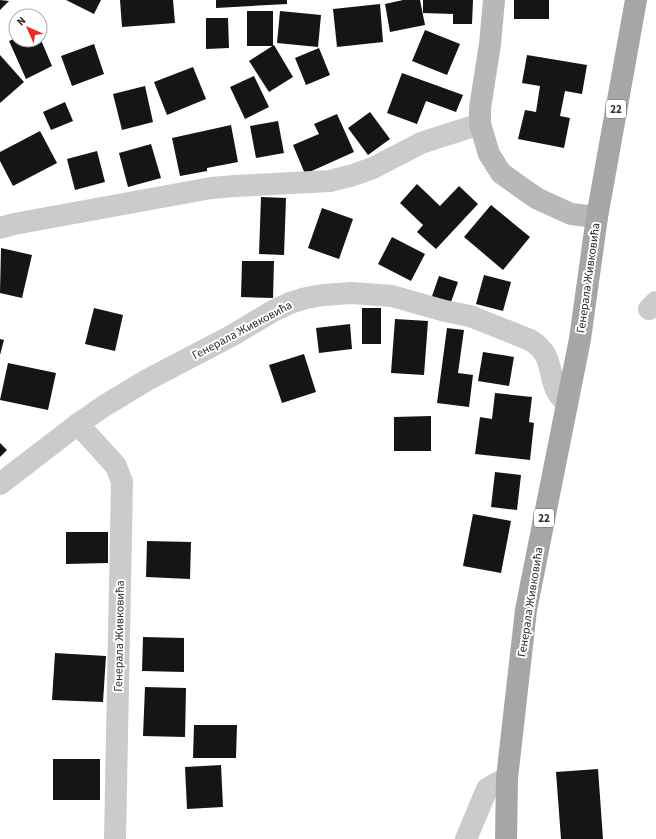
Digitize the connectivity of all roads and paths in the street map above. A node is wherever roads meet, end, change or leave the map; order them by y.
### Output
1 (494, 0) edge
2 (636, 0) edge
3 (480, 124) junction
4 (596, 217) junction
5 (0, 228) edge
6 (567, 403) junction
7 (78, 424) junction
8 (0, 484) edge
9 (507, 778) junction
10 (115, 839) edge
11 (466, 839) edge
12 (506, 839) edge

1 - 3 street, Генерала Живковића
2 - 4 main road, 22
3 - 4 street, Генерала Живковића
3 - 5 street
4 - 6 main road, Генерала Живковића / 22
6 - 7 street, Генерала Живковића
6 - 9 main road, Генерала Живковића / 22
7 - 8 street, Генерала Живковића
7 - 10 street, Генерала Живковића
9 - 11 street
9 - 12 main road, Генерала Живковића / 22

